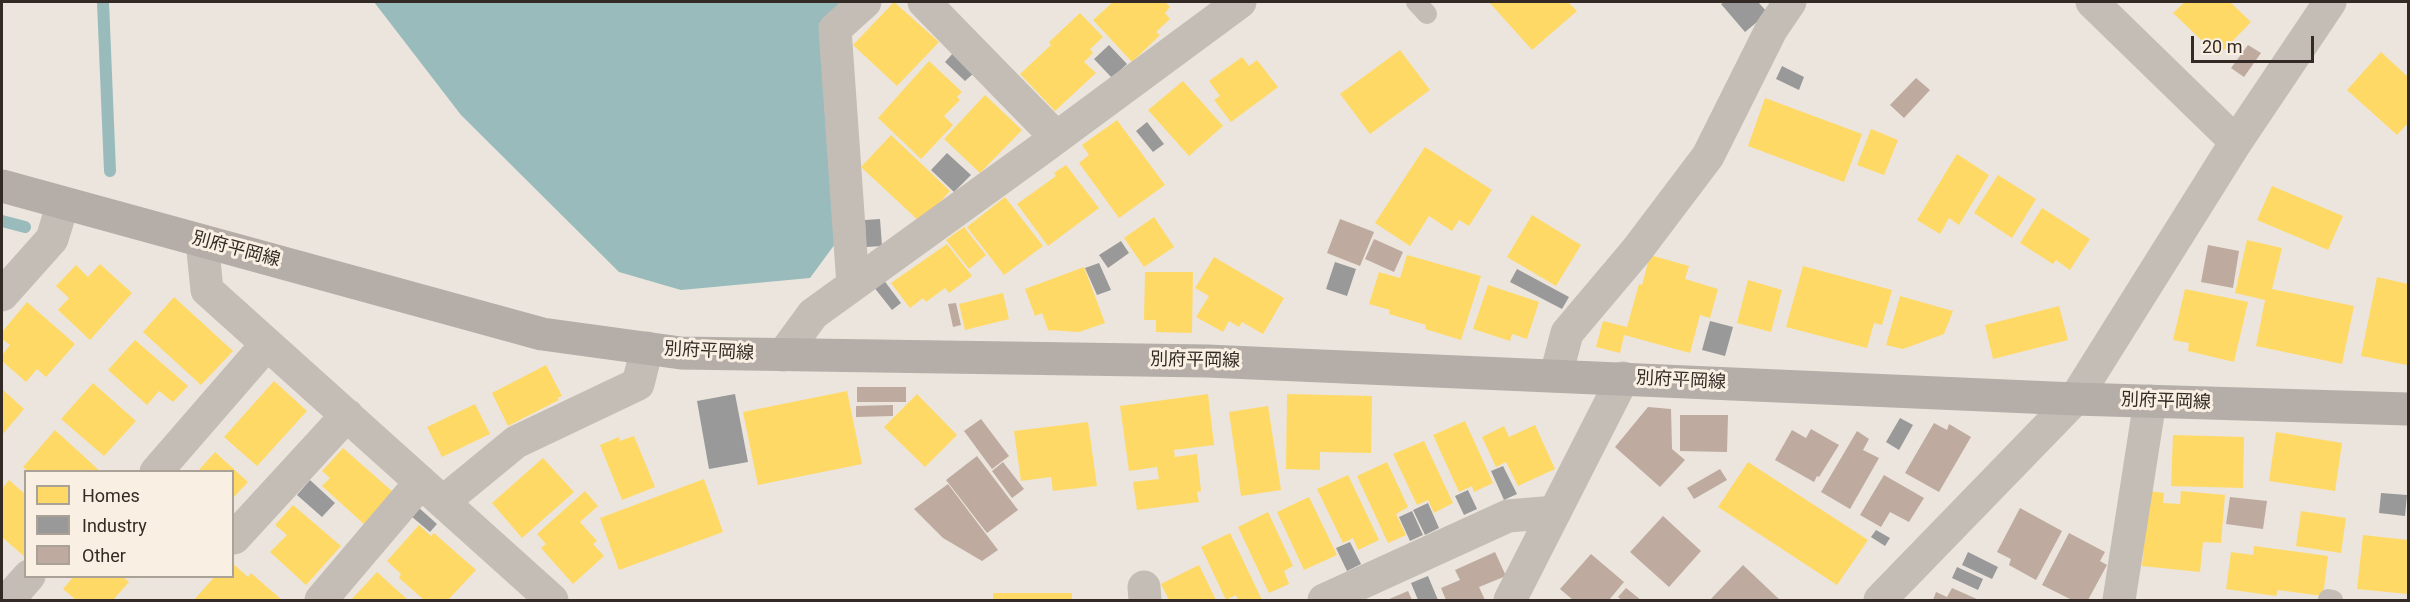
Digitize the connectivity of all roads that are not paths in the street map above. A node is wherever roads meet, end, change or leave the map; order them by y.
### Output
1 (865, 2) edge
2 (924, 2) edge
3 (1790, 2) edge
4 (2092, 2) edge
5 (2330, 2) edge
6 (1227, 5) edge
7 (1056, 137) junction
8 (2236, 142) junction
9 (2, 186) edge
10 (63, 203) junction
11 (202, 241) junction
12 (854, 285) junction
13 (2, 295) edge
14 (267, 344) junction
15 (647, 348) junction
16 (783, 355) junction
17 (1556, 375) junction
18 (1623, 378) junction
19 (2075, 399) junction
20 (2150, 401) junction
21 (2409, 409) edge
22 (347, 416) junction
23 (157, 470) edge
24 (432, 492) junction
25 (1555, 512) junction
26 (234, 538) dead end
27 (27, 578) edge
28 (8, 600) edge
29 (321, 600) edge
30 (552, 600) edge
31 (1324, 600) edge
32 (1510, 600) edge
33 (1880, 600) edge
34 (2119, 600) edge

1 - 12 street
2 - 7 street
3 - 17 street
4 - 8 street
5 - 8 street
6 - 7 street
7 - 12 street
8 - 19 street
9 - 10 main road, 別府平岡線
10 - 11 main road, 別府平岡線
10 - 13 street
11 - 14 street
11 - 15 main road, 別府平岡線
12 - 16 street
14 - 22 street
14 - 23 street
15 - 16 main road, 別府平岡線
15 - 24 street
16 - 17 main road, 別府平岡線
17 - 18 main road, 別府平岡線
18 - 19 main road, 別府平岡線
18 - 25 street
19 - 20 main road, 別府平岡線
19 - 33 street
20 - 21 main road, 別府平岡線
20 - 34 street
22 - 24 street
22 - 26 street
24 - 29 street
24 - 30 street
25 - 31 street
25 - 32 street
27 - 28 street

